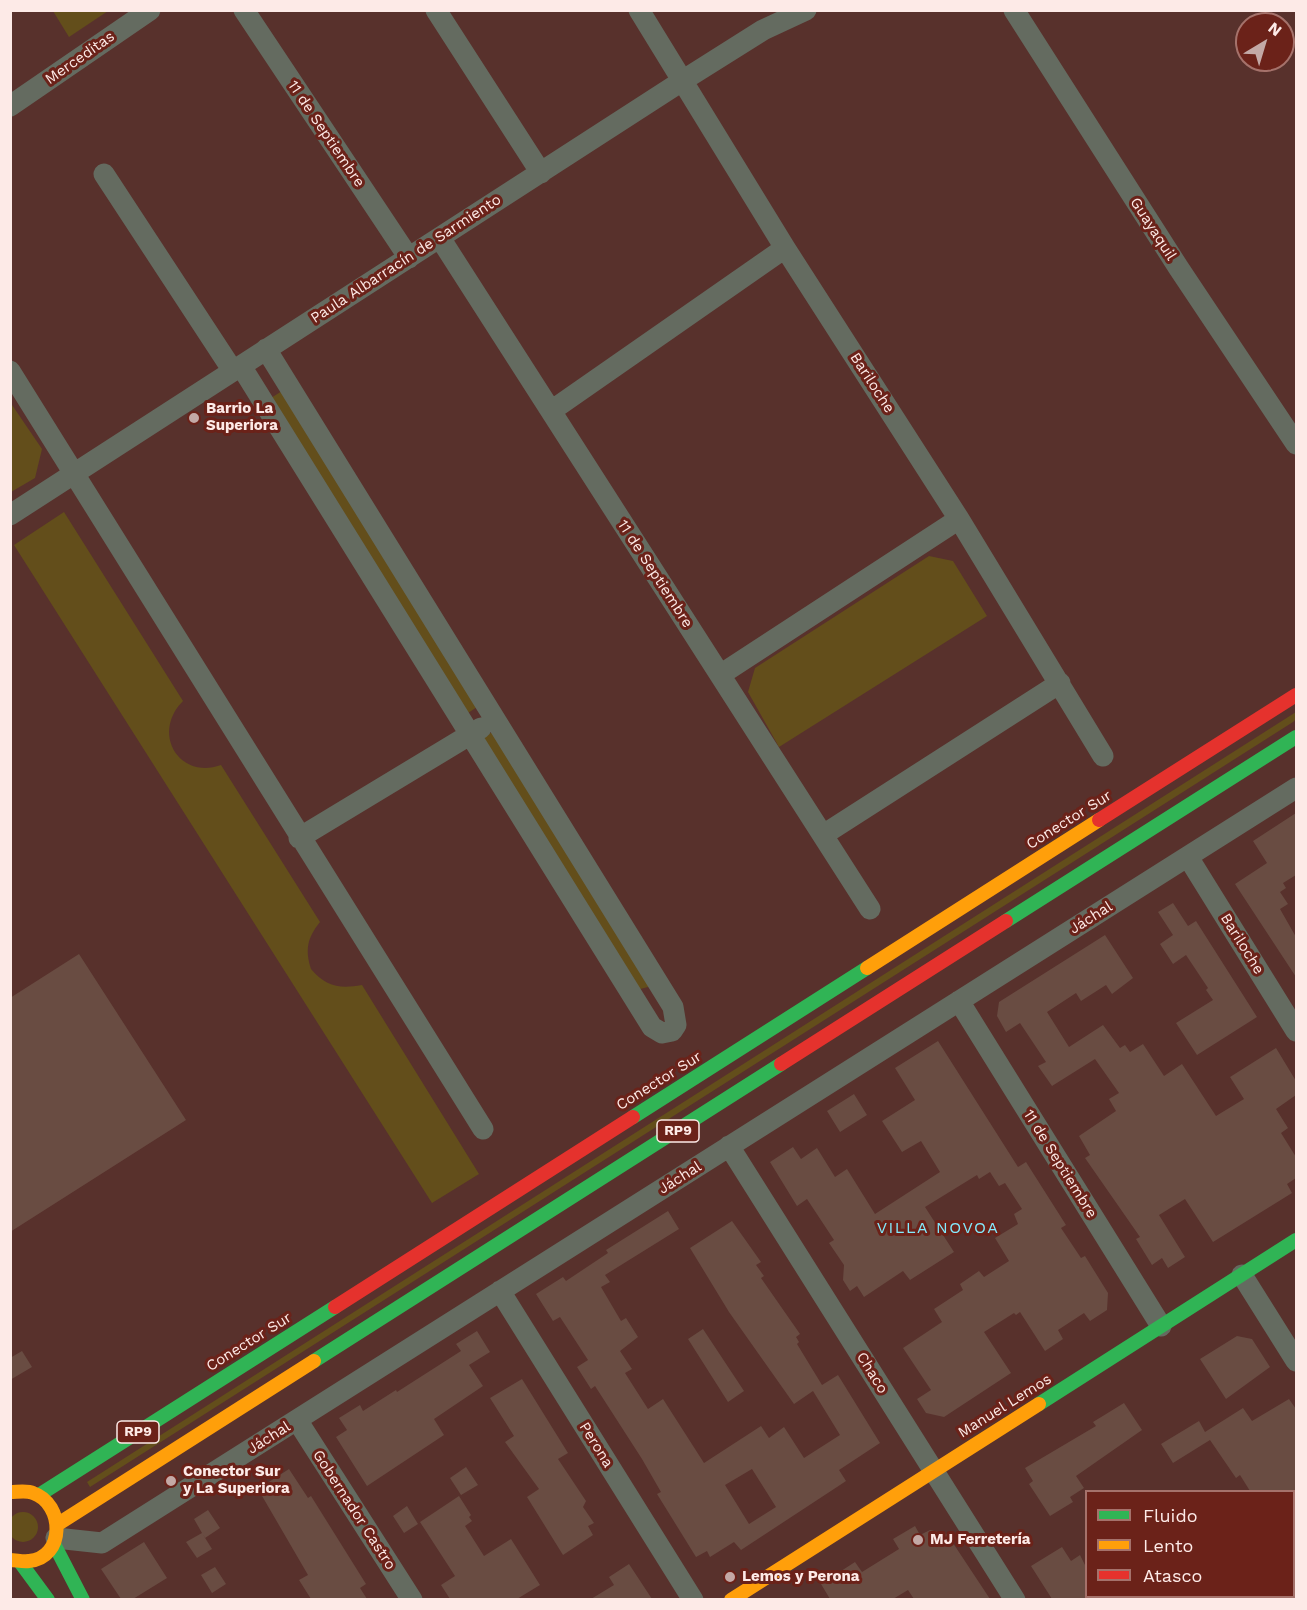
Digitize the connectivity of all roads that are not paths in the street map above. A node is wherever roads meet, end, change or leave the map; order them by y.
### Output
1 (150, 10) edge
2 (243, 10) edge
3 (436, 10) edge
4 (639, 10) edge
5 (806, 10) edge
6 (1014, 10) edge
7 (682, 81) junction
8 (10, 106) edge
9 (541, 173) junction
10 (104, 174) dead end
11 (440, 238) junction
12 (784, 248) junction
13 (409, 258) junction
14 (266, 349) junction
15 (237, 368) junction
16 (10, 371) edge
17 (551, 411) junction
18 (1296, 444) edge
19 (75, 473) junction
20 (10, 515) edge
21 (959, 519) junction
22 (720, 675) junction
23 (1060, 683) junction
24 (1296, 695) edge
25 (495, 720) junction
26 (470, 735) junction
27 (1296, 737) edge
28 (1103, 756) dead end
29 (1296, 788) edge
30 (823, 835) junction
31 (299, 838) junction
32 (1188, 856) junction
33 (870, 909) dead end
34 (959, 1001) junction
35 (1296, 1032) edge
36 (483, 1129) dead end
37 (729, 1146) junction
38 (1296, 1240) edge
39 (1242, 1275) junction
40 (500, 1291) junction
41 (1161, 1326) junction
42 (1296, 1361) edge
43 (297, 1420) junction
44 (934, 1470) junction
45 (13, 1488) edge
46 (39, 1495) junction
47 (56, 1536) junction
48 (15, 1561) edge
49 (46, 1599) edge
50 (83, 1599) edge
51 (412, 1599) edge
52 (693, 1599) edge
53 (732, 1599) edge
54 (1016, 1599) edge

1 - 8 street, Merceditas
2 - 13 street, 11 de Septiembre
3 - 9 street
4 - 7 street, Bariloche
5 - 7 street, Paula Albarracín de Sarmiento
6 - 18 street, Guayaquil
7 - 9 street, Paula Albarracín de Sarmiento
7 - 12 street, Bariloche
9 - 11 street, Paula Albarracín de Sarmiento
10 - 15 street
11 - 13 street, Paula Albarracín de Sarmiento
11 - 17 street, 11 de Septiembre
12 - 17 street
12 - 21 street, Bariloche
13 - 14 street, Paula Albarracín de Sarmiento
14 - 15 street, Paula Albarracín de Sarmiento
14 - 25 street
15 - 19 street, Paula Albarracín de Sarmiento
15 - 26 street
16 - 19 street
17 - 22 street, 11 de Septiembre
19 - 20 street, Paula Albarracín de Sarmiento
19 - 31 street
21 - 22 street
21 - 23 street, Bariloche
22 - 30 street, 11 de Septiembre
23 - 28 street, Bariloche
23 - 30 street
24 - 46 main road, Conector Sur / RP9
25 - 26 street
25 - 26 street
26 - 31 street
27 - 47 main road, RP9
29 - 32 street, Jáchal
30 - 33 street, 11 de Septiembre
31 - 36 street
32 - 34 street, Jáchal
32 - 35 street, Bariloche
34 - 37 street, Jáchal
34 - 41 street, 11 de Septiembre
37 - 40 street, Jáchal
37 - 44 street, Chaco
38 - 39 main road, Manuel Lemos
39 - 41 main road, Manuel Lemos
39 - 42 street
40 - 43 street, Jáchal
40 - 52 street, Perona
41 - 44 main road, Manuel Lemos
43 - 47 street, Jáchal
43 - 51 street, Gobernador Castro
44 - 53 main road, Manuel Lemos
44 - 54 street, Chaco
45 - 46 main road
46 - 47 main road
47 - 48 main road
47 - 50 main road
48 - 49 main road

